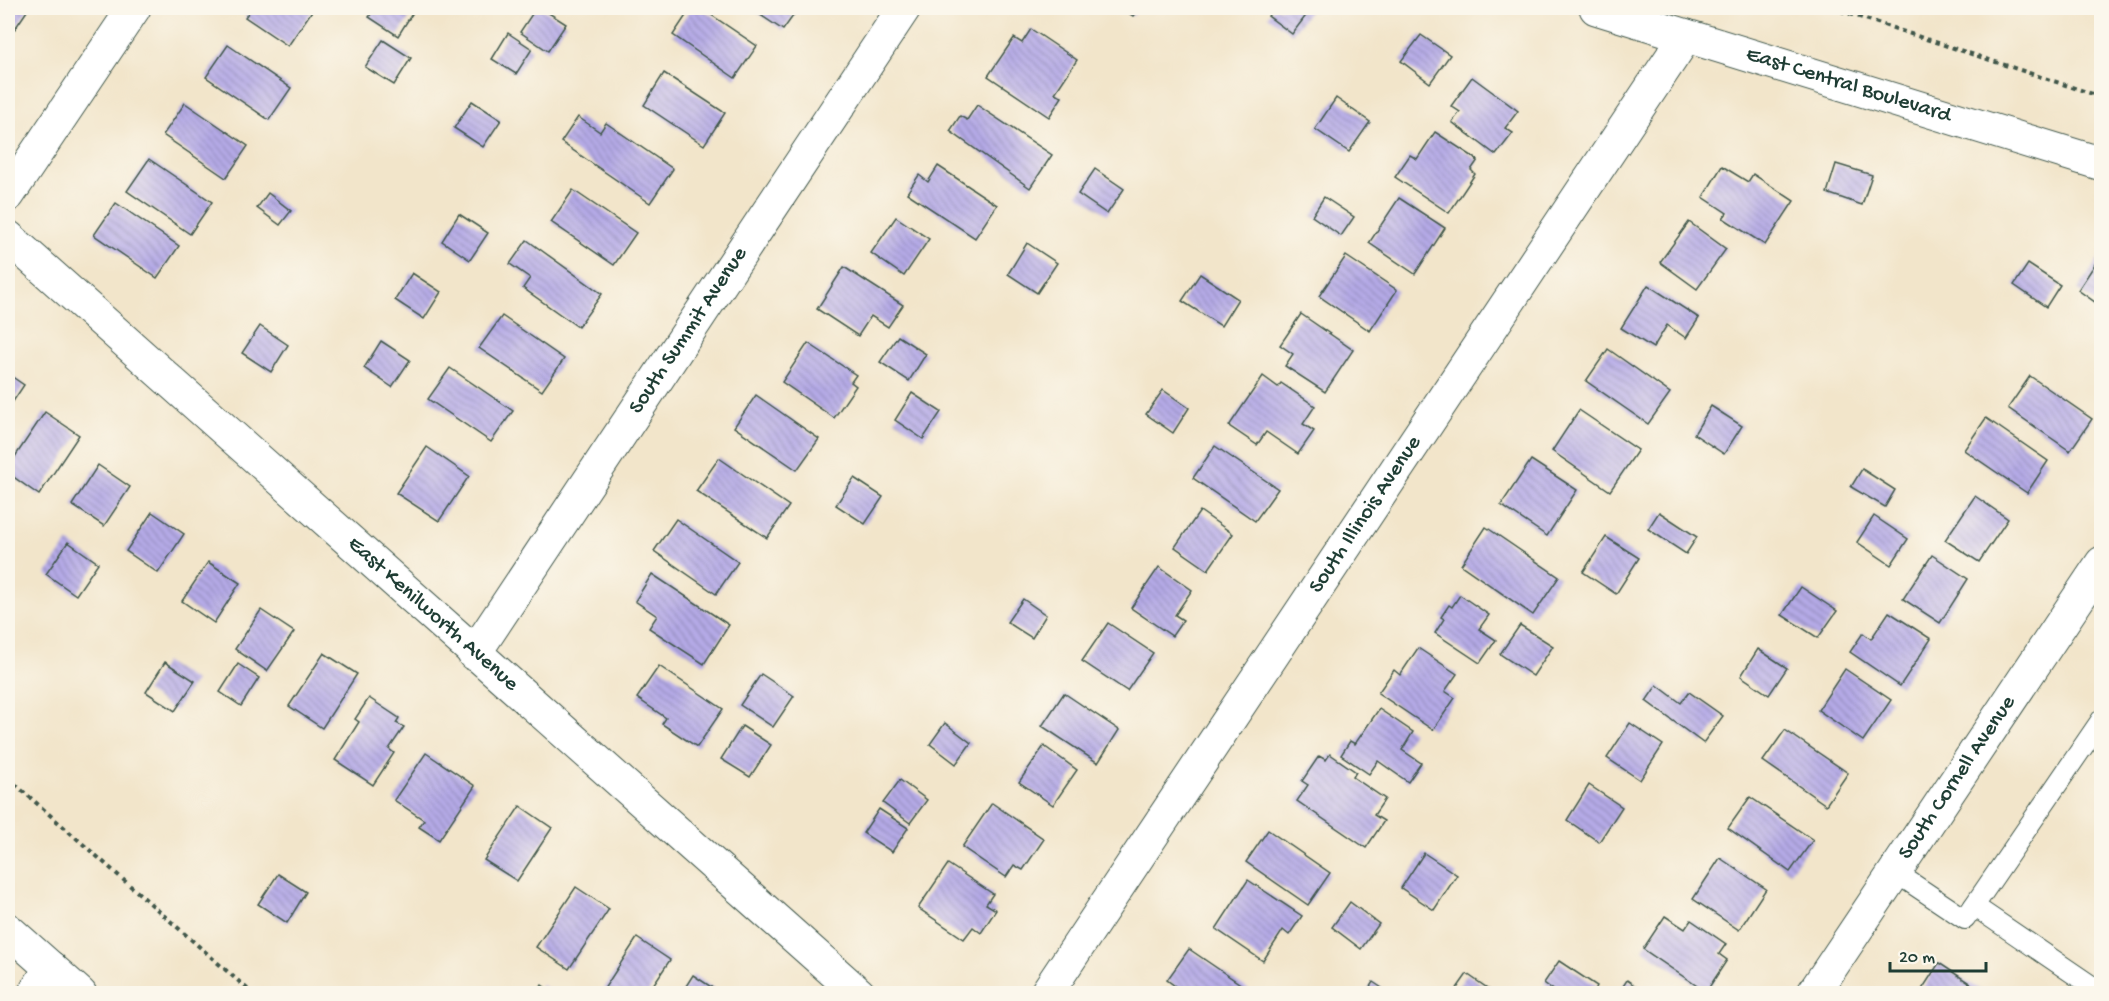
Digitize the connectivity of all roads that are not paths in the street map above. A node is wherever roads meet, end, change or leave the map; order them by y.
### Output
1 (134, 8) edge
2 (904, 8) edge
3 (1596, 8) edge
4 (1686, 36) junction
5 (2102, 164) edge
6 (8, 195) edge
7 (8, 237) edge
8 (2102, 562) edge
9 (474, 654) junction
10 (2102, 719) edge
11 (1895, 872) junction
12 (1974, 906) junction
13 (8, 930) edge
14 (42, 981) edge
15 (80, 993) edge
16 (859, 993) edge
17 (1046, 993) edge
18 (1813, 993) edge
19 (2102, 993) edge

1 - 6 street
2 - 9 street, South Summit Avenue
3 - 4 street, East Central Boulevard
4 - 5 street, East Central Boulevard
4 - 17 street, South Illinois Avenue
7 - 9 street, East Kenilworth Avenue
8 - 11 street, South Cornell Avenue
9 - 16 street, East Kenilworth Avenue
10 - 12 lane
11 - 12 lane
11 - 18 street, South Cornell Avenue
12 - 19 lane
13 - 14 street
14 - 15 street

